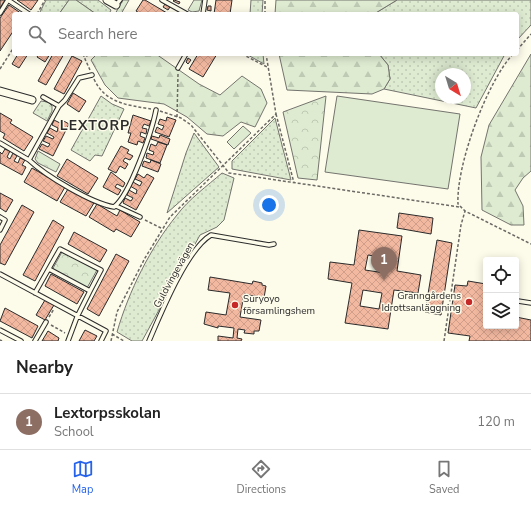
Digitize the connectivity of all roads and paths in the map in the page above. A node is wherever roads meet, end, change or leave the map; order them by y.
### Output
1 (8, 0) edge
2 (45, 0) edge
3 (107, 0) edge
4 (162, 0) edge
5 (205, 0) edge
6 (265, 0) edge
7 (118, 3) edge
8 (26, 12) edge
9 (38, 12) edge
10 (183, 12) edge
11 (203, 12) edge
12 (265, 12) edge
13 (0, 13) edge
14 (531, 34) edge
15 (519, 48) edge
16 (12, 50) edge
17 (84, 56) edge
18 (185, 56) edge
19 (246, 56) edge
20 (266, 56) edge
21 (511, 56) edge
22 (85, 59) dead end
23 (178, 68) joint
24 (268, 68) junction
25 (0, 69) edge
26 (92, 75) dead end
27 (0, 92) edge
28 (43, 97) dead end
29 (32, 100) dead end
30 (59, 106) junction
31 (156, 110) dead end
32 (276, 114) junction
33 (177, 117) dead end
34 (0, 143) edge
35 (29, 160) junction
36 (223, 166) junction
37 (294, 183) junction
38 (116, 206) junction
39 (459, 207) junction
40 (465, 211) junction
41 (0, 217) edge
42 (140, 217) joint
43 (162, 229) junction
44 (0, 230) edge
45 (274, 244) dead end
46 (531, 244) edge
47 (49, 269) junction
48 (0, 274) edge
49 (90, 291) junction
50 (35, 293) junction
51 (519, 301) edge
52 (531, 303) edge
53 (56, 304) junction
54 (77, 317) junction
55 (46, 322) junction
56 (0, 330) edge
57 (112, 334) junction
58 (70, 336) junction
59 (21, 341) edge
60 (36, 341) edge
61 (68, 341) edge
62 (101, 341) edge
63 (111, 341) edge
64 (124, 341) edge
65 (148, 341) edge
66 (444, 341) edge

1 - 8 lane
1 - 13 lane
2 - 9 path
3 - 7 street
4 - 10 lane
5 - 11 lane
6 - 12 path
14 - 15 path
16 - 25 path
17 - 22 path
18 - 23 lane
19 - 24 path
20 - 24 path
21 - 39 path
23 - 33 path
24 - 32 path
26 - 30 lane
27 - 29 street
28 - 30 lane
30 - 35 lane
31 - 38 lane
32 - 36 path
32 - 37 path
34 - 35 lane
35 - 38 lane
36 - 37 path
36 - 43 path
37 - 39 path
38 - 42 lane
39 - 40 path
40 - 46 path
40 - 66 path
41 - 44 lane
42 - 43 path
43 - 57 path
45 - 65 lane, Guldvingevägen
47 - 49 lane
47 - 49 lane
47 - 50 lane
48 - 50 lane
49 - 54 lane
50 - 53 lane
51 - 52 lane
53 - 54 lane
53 - 55 path
54 - 58 lane
54 - 62 lane
55 - 58 path
55 - 60 lane
56 - 59 lane
57 - 63 path
57 - 64 path
58 - 61 lane

